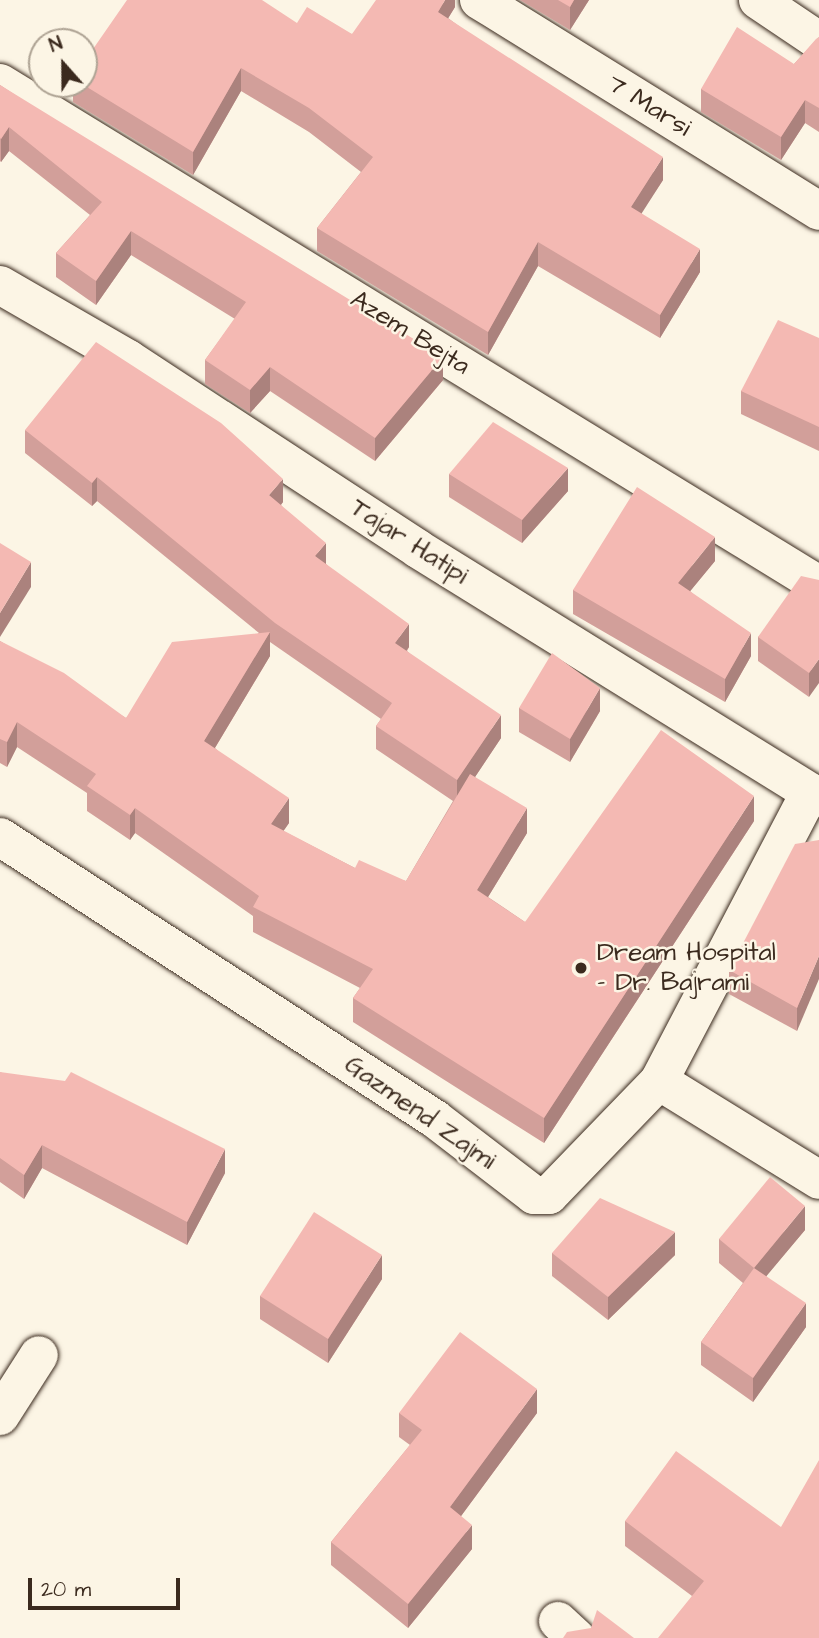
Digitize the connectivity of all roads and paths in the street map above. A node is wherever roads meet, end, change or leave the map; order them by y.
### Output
1 (479, 0) edge
2 (758, 0) edge
3 (819, 41) edge
4 (0, 83) edge
5 (819, 211) edge
6 (0, 285) edge
7 (819, 585) edge
8 (815, 795) edge
9 (0, 837) edge
10 (659, 1081) junction
11 (819, 1181) edge
12 (39, 1355) dead end
13 (0, 1416) edge

1 - 5 street, 7 Marsi
2 - 3 street
4 - 7 street, Azem Bejta
6 - 8 street, Tajar Hatipi
8 - 10 street, Gazmend Zajmi
9 - 10 street, Gazmend Zajmi
10 - 11 street
12 - 13 street

